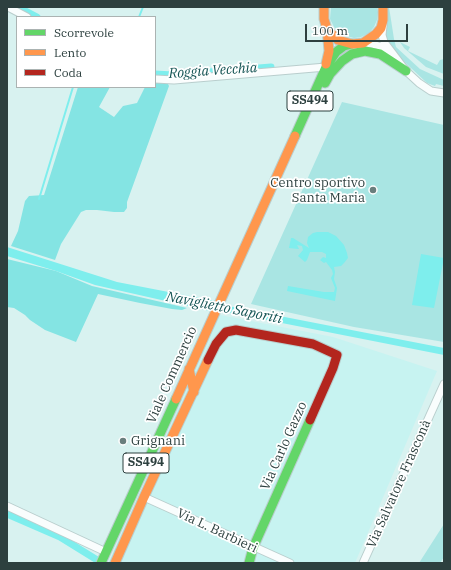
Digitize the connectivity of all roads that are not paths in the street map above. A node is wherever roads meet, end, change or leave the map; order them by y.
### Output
1 (8, 7) edge
2 (324, 7) edge
3 (383, 7) edge
4 (25, 16) edge
5 (383, 20) junction
6 (327, 29) junction
7 (363, 43) junction
8 (352, 44) junction
9 (326, 67) junction
10 (403, 68) junction
11 (156, 79) edge
12 (444, 93) edge
13 (295, 135) junction
14 (189, 369) junction
15 (444, 384) edge
16 (194, 392) junction
17 (144, 497) junction
18 (7, 506) edge
19 (253, 548) junction
20 (104, 558) edge
21 (115, 563) edge
22 (249, 563) edge
23 (290, 563) edge
24 (363, 563) edge

1 - 4 street
2 - 6 main road, Viale Commercio / SS494
3 - 5 main road
5 - 7 main road
5 - 10 street
6 - 8 main road, Viale Commercio / SS494
6 - 9 main road, Viale Commercio / SS494
7 - 8 main road, Viale Commercio / SS494
7 - 10 street
8 - 9 main road, Viale Commercio / SS494
9 - 11 street
9 - 13 main road, Viale Commercio / SS494
10 - 12 street
10 - 13 main road
13 - 14 main road, Viale Commercio / SS494
14 - 16 main road
14 - 20 main road, Viale Commercio / SS494
15 - 24 street, Via Salvatore Frasconà
16 - 17 main road
16 - 19 main road, Via Carlo Gazzo
17 - 19 street, Via L. Barbieri
17 - 21 main road
18 - 20 street
19 - 22 main road, Via Carlo Gazzo
19 - 23 street, Via L. Barbieri

